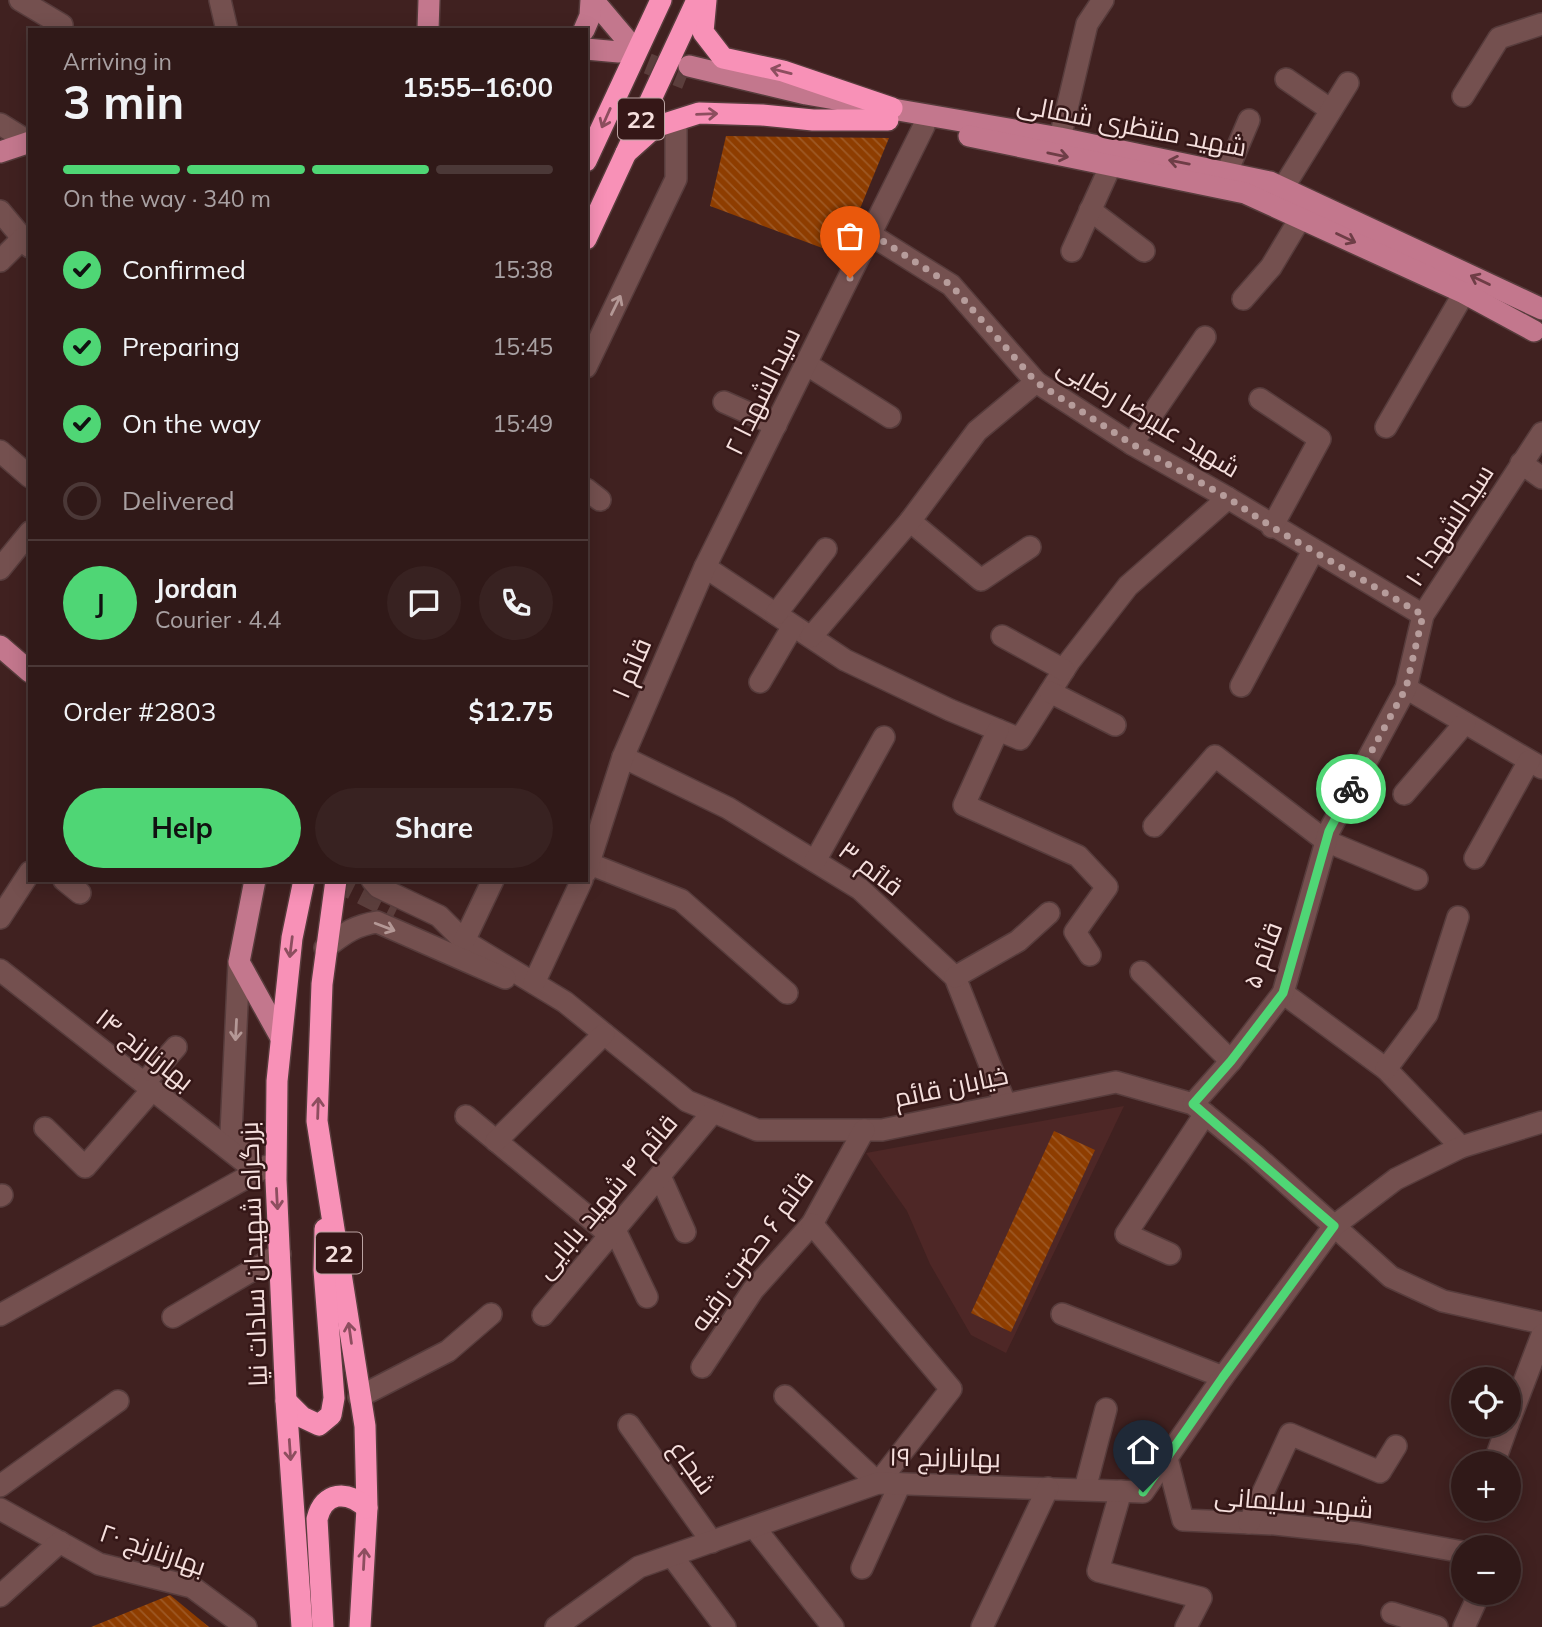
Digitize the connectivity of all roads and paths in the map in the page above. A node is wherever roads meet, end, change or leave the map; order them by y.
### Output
1 (20, 0) edge
2 (220, 0) edge
3 (429, 0) edge
4 (592, 0) edge
5 (661, 0) edge
6 (696, 0) edge
7 (706, 0) edge
8 (1103, 0) edge
9 (1542, 24) edge
10 (62, 25) dead end
11 (227, 28) edge
12 (428, 28) edge
13 (585, 28) edge
14 (588, 49) edge
15 (687, 73) tunnel mouth
16 (1286, 79) dead end
17 (1348, 83) dead end
18 (1463, 96) dead end
19 (1331, 110) junction
20 (890, 114) junction
21 (1249, 120) dead end
22 (676, 121) junction
23 (0, 124) edge
24 (924, 126) junction
25 (1060, 138) junction
26 (28, 141) edge
27 (28, 142) edge
28 (0, 152) edge
29 (626, 153) junction
30 (588, 157) edge
31 (1110, 167) junction
32 (1227, 172) junction
33 (1283, 188) junction
34 (1090, 210) junction
35 (0, 211) edge
36 (1301, 217) junction
37 (872, 234) junction
38 (588, 235) edge
39 (26, 243) edge
40 (1072, 251) dead end
41 (1144, 251) dead end
42 (0, 261) edge
43 (1464, 293) junction
44 (1243, 299) dead end
45 (1540, 324) edge
46 (1205, 337) dead end
47 (589, 356) edge
48 (806, 364) junction
49 (1036, 382) junction
50 (1260, 399) dead end
51 (724, 402) dead end
52 (890, 417) dead end
53 (776, 425) junction
54 (1386, 427) dead end
55 (1542, 433) edge
56 (1132, 444) junction
57 (0, 451) edge
58 (1521, 463) junction
59 (28, 475) edge
60 (1542, 478) edge
61 (1228, 498) junction
62 (911, 521) junction
63 (1272, 527) junction
64 (28, 534) edge
65 (1030, 547) dead end
66 (826, 549) dead end
67 (1313, 551) junction
68 (705, 567) junction
69 (0, 569) edge
70 (1423, 615) junction
71 (793, 625) junction
72 (1002, 636) dead end
73 (0, 646) edge
74 (28, 670) edge
75 (1064, 670) junction
76 (761, 682) dead end
77 (1241, 686) dead end
78 (1406, 688) junction
79 (1050, 692) junction
80 (1465, 723) junction
81 (1115, 725) dead end
82 (998, 730) junction
83 (884, 737) dead end
84 (623, 757) junction
85 (1536, 765) edge
86 (1404, 794) dead end
87 (1154, 826) dead end
88 (1326, 841) junction
89 (1475, 858) dead end
90 (815, 861) junction
91 (588, 866) edge
92 (588, 873) edge
93 (28, 875) edge
94 (1417, 879) dead end
95 (255, 882) edge
96 (304, 882) edge
97 (336, 882) edge
98 (492, 882) edge
99 (581, 882) edge
100 (377, 883) edge
101 (396, 911) tunnel mouth
102 (1049, 913) dead end
103 (1458, 917) dead end
104 (0, 918) edge
105 (464, 941) junction
106 (325, 948) junction
107 (1090, 955) dead end
108 (239, 962) junction
109 (0, 970) edge
110 (1141, 972) dead end
111 (955, 977) junction
112 (534, 983) junction
113 (787, 993) dead end
114 (1283, 993) junction
115 (604, 1034) junction
116 (281, 1038) junction
117 (176, 1047) dead end
118 (1231, 1061) junction
119 (1386, 1069) junction
120 (148, 1087) junction
121 (1004, 1103) junction
122 (1199, 1109) junction
123 (713, 1112) junction
124 (466, 1116) dead end
125 (1542, 1122) edge
126 (45, 1128) dead end
127 (864, 1130) junction
128 (496, 1141) junction
129 (1461, 1147) junction
130 (276, 1161) junction
131 (256, 1171) junction
132 (327, 1173) junction
133 (660, 1176) junction
134 (812, 1224) junction
135 (1334, 1226) junction
136 (685, 1232) dead end
137 (612, 1233) junction
138 (280, 1254) junction
139 (1170, 1254) dead end
140 (647, 1297) dead end
141 (491, 1314) dead end
142 (1062, 1314) dead end
143 (0, 1315) edge
144 (543, 1315) dead end
145 (173, 1317) dead end
146 (1542, 1322) edge
147 (1542, 1335) edge
148 (702, 1367) dead end
149 (1223, 1377) junction
150 (1521, 1390) edge
151 (785, 1396) dead end
152 (359, 1397) junction
153 (118, 1401) dead end
154 (286, 1401) junction
155 (1106, 1409) dead end
156 (629, 1425) dead end
157 (1396, 1446) dead end
158 (1167, 1458) junction
159 (878, 1483) junction
160 (900, 1484) junction
161 (0, 1486) edge
162 (1048, 1488) junction
163 (1085, 1489) junction
164 (1121, 1491) junction
165 (367, 1508) junction
166 (0, 1509) edge
167 (1250, 1523) junction
168 (754, 1527) junction
169 (61, 1542) junction
170 (712, 1542) junction
171 (1451, 1550) edge
172 (672, 1556) junction
173 (862, 1568) dead end
174 (0, 1596) edge
175 (1474, 1605) edge
176 (1392, 1613) dead end
177 (1188, 1626) edge
178 (246, 1627) edge
179 (302, 1627) edge
180 (323, 1627) edge
181 (360, 1627) edge
182 (556, 1627) edge
183 (724, 1627) edge
184 (833, 1627) edge
185 (982, 1627) edge
186 (1437, 1627) edge
187 (1464, 1627) edge

1 - 10 street
2 - 11 street
3 - 12 main road
4 - 13 main road
4 - 14 main road
5 -> 30 highway, 22
6 - 29 highway, 22
20 -> 7 highway
8 - 25 street
9 - 18 street
15 - 20 main road, شهید منتظری شمالی
16 - 19 street
17 - 19 street
19 - 33 street
22 -> 20 highway
20 - 24 main road, شهید منتظری شمالی
20 - 25 main road, شهید منتظری شمالی
21 - 32 street
22 - 29 highway
47 -> 22 street
23 - 26 street
24 -> 31 main road, شهید منتظری شمالی
24 - 37 street, سیدالشهدا ۲
32 -> 25 main road, شهید منتظری شمالی
27 - 28 main road
29 - 38 highway, 22
31 - 34 street
31 - 36 main road, شهید منتظری شمالی
32 - 33 main road, شهید منتظری شمالی
45 -> 33 main road, شهید منتظری شمالی
34 - 40 street
34 - 41 street
35 - 39 street
36 -> 43 main road, شهید منتظری شمالی
36 - 44 street
37 - 48 street, سیدالشهدا ۲
37 - 49 street, شهید علیرضا رضایی
39 - 42 street
43 - 45 main road, شهید منتظری شمالی
43 - 54 street
46 - 56 street
48 - 52 street
48 - 53 street, سیدالشهدا ۲
49 - 56 street, شهید علیرضا رضایی
49 - 62 street
50 - 63 street
51 - 53 street
53 - 68 street, سیدالشهدا ۲
55 - 58 street, سیدالشهدا ۱۰
56 - 61 street, شهید علیرضا رضایی
57 - 59 street
58 - 60 street
58 - 70 street, سیدالشهدا ۱۰
61 - 63 street, شهید علیرضا رضایی
61 - 75 street
62 - 65 street
62 - 71 street
63 - 67 street, شهید علیرضا رضایی
64 - 69 street
66 - 71 street
67 - 70 street, شهید علیرضا رضایی
67 - 77 street
68 - 71 street
68 - 84 street, قائم ۱
70 - 78 street, سیدالشهدا ۱۰
71 - 76 street
71 - 82 street
72 - 75 street
73 - 74 main road
75 - 79 street
78 - 80 street
78 - 88 street, سیدالشهدا ۱۰
79 - 81 street
79 - 82 street
80 - 85 street
80 - 86 street
82 - 107 street
83 - 90 street
84 - 90 street, قائم ۳
84 - 91 street, قائم ۱
85 - 89 street
87 - 88 street
88 - 94 street
88 - 114 street, قائم ۵
90 - 111 street, قائم ۳
92 - 113 street
93 - 104 street
95 - 108 main road
96 -> 116 highway, بزرگراه شهیدان سادات نیا / 22
97 - 106 highway, 22
98 - 105 street
99 - 112 street, قائم ۱
100 - 105 street, خیابان قائم
101 - 105 street
102 - 111 street
103 - 119 street
105 - 112 street, خیابان قائم
106 -> 112 street
132 -> 106 highway, 22
108 - 116 main road
108 -> 131 street
109 - 120 street, بهارنارنج ۱۴
110 - 118 street
111 - 121 street, قائم ۳
112 - 115 street, خیابان قائم
114 - 118 street, قائم ۵
114 - 119 street
115 - 123 street, خیابان قائم
115 - 128 street
116 - 130 highway, بزرگراه شهیدان سادات نیا / 22
117 - 120 street
118 - 122 street, قائم ۵
119 - 129 street
120 - 126 street
120 - 131 street, بهارنارنج ۱۴
121 - 122 street, خیابان قائم
121 - 127 street, خیابان قائم
122 - 135 street, خیابان قائم
122 - 139 street, قائم ۵
123 - 127 street, خیابان قائم
123 - 133 street, قائم ۴ شهید بابایی
124 - 128 street
125 - 129 street, بهارنارنج ۱۹
127 - 134 street, قائم ۶ حضرت رقیه
128 - 137 street
129 - 135 street, بهارنارنج ۱۹
130 - 131 street
130 -> 138 highway, بزرگراه شهیدان سادات نیا / 22
131 - 143 street
152 -> 132 highway, 22
132 - 154 highway
133 - 136 street
133 - 137 street, قائم ۴ شهید بابایی
134 - 148 street, قائم ۶ حضرت رقیه
134 - 159 street
135 - 146 street, خیابان قائم
135 - 149 street, بهارنارنج ۱۹
137 - 140 street
137 - 144 street, قائم ۴ شهید بابایی
138 - 145 street
138 - 154 highway, بزرگراه شهیدان سادات نیا / 22
141 - 152 street
142 - 149 street
147 - 150 street
149 - 158 street, بهارنارنج ۱۹
151 - 159 street
152 - 165 highway, 22
153 - 161 street
154 -> 179 highway, بزرگراه شهیدان سادات نیا / 22
155 - 163 street
156 - 170 street, شجاع
157 - 167 street
158 - 164 street, بهارنارنج ۱۹
158 - 167 street, شهید سلیمانی
159 - 160 street, بهارنارنج ۱۹
159 - 168 street, بهارنارنج ۱۹
160 - 162 street, بهارنارنج ۱۹
160 - 173 street
162 - 163 street, بهارنارنج ۱۹
162 - 185 street
163 - 164 street, بهارنارنج ۱۹
164 - 177 street
165 - 180 highway
181 -> 165 highway, 22
166 - 169 street, بهارنارنج ۲۰
167 - 171 street, شهید سلیمانی
168 - 170 street, بهارنارنج ۱۹
168 - 184 street
169 - 174 street
169 - 178 street, بهارنارنج ۲۰
170 - 172 street, بهارنارنج ۱۹
172 - 182 street, بهارنارنج ۱۹
172 - 183 street
175 - 187 street
176 - 186 street

